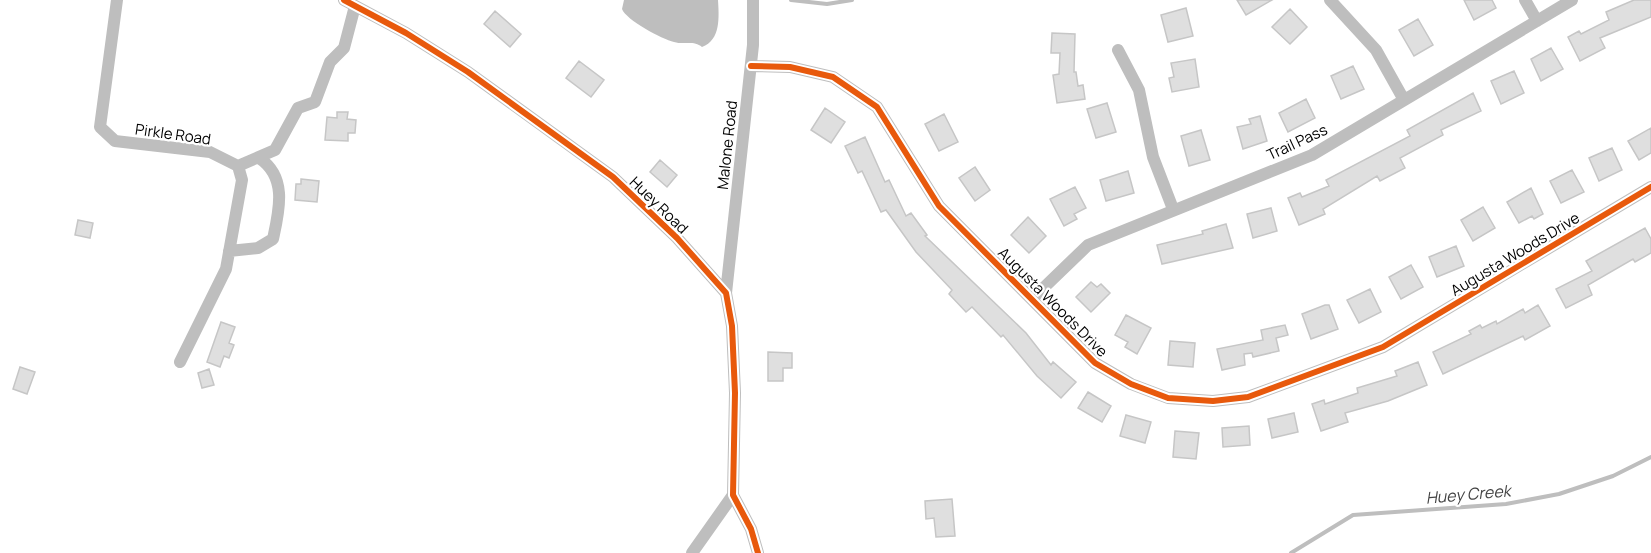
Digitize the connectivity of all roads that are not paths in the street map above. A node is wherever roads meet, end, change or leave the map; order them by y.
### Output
1 (117, 0) edge
2 (753, 0) edge
3 (1330, 0) edge
4 (1525, 0) edge
5 (1572, 0) edge
6 (350, 3) edge
7 (1537, 21) junction
8 (1118, 50) dead end
9 (751, 66) junction
10 (1404, 100) junction
11 (259, 158) junction
12 (238, 166) junction
13 (1651, 187) edge
14 (1173, 209) junction
15 (230, 251) junction
16 (726, 293) junction
17 (1032, 299) junction
18 (180, 362) dead end
19 (733, 495) junction
20 (692, 553) edge
21 (758, 553) edge

1 - 12 street, Pirkle Road
2 - 9 street, Malone Road
3 - 10 street
4 - 7 street
5 - 7 street, Trail Pass
6 - 11 street
6 - 16 street, Huey Road
7 - 10 street, Trail Pass
8 - 14 street
9 - 16 street, Malone Road
9 - 17 street, Augusta Woods Drive
10 - 14 street, Trail Pass
11 - 12 street
11 - 15 street
12 - 15 street
13 - 17 street, Augusta Woods Drive
14 - 17 street, Trail Pass
15 - 18 street
16 - 19 street
19 - 20 street
19 - 21 street

